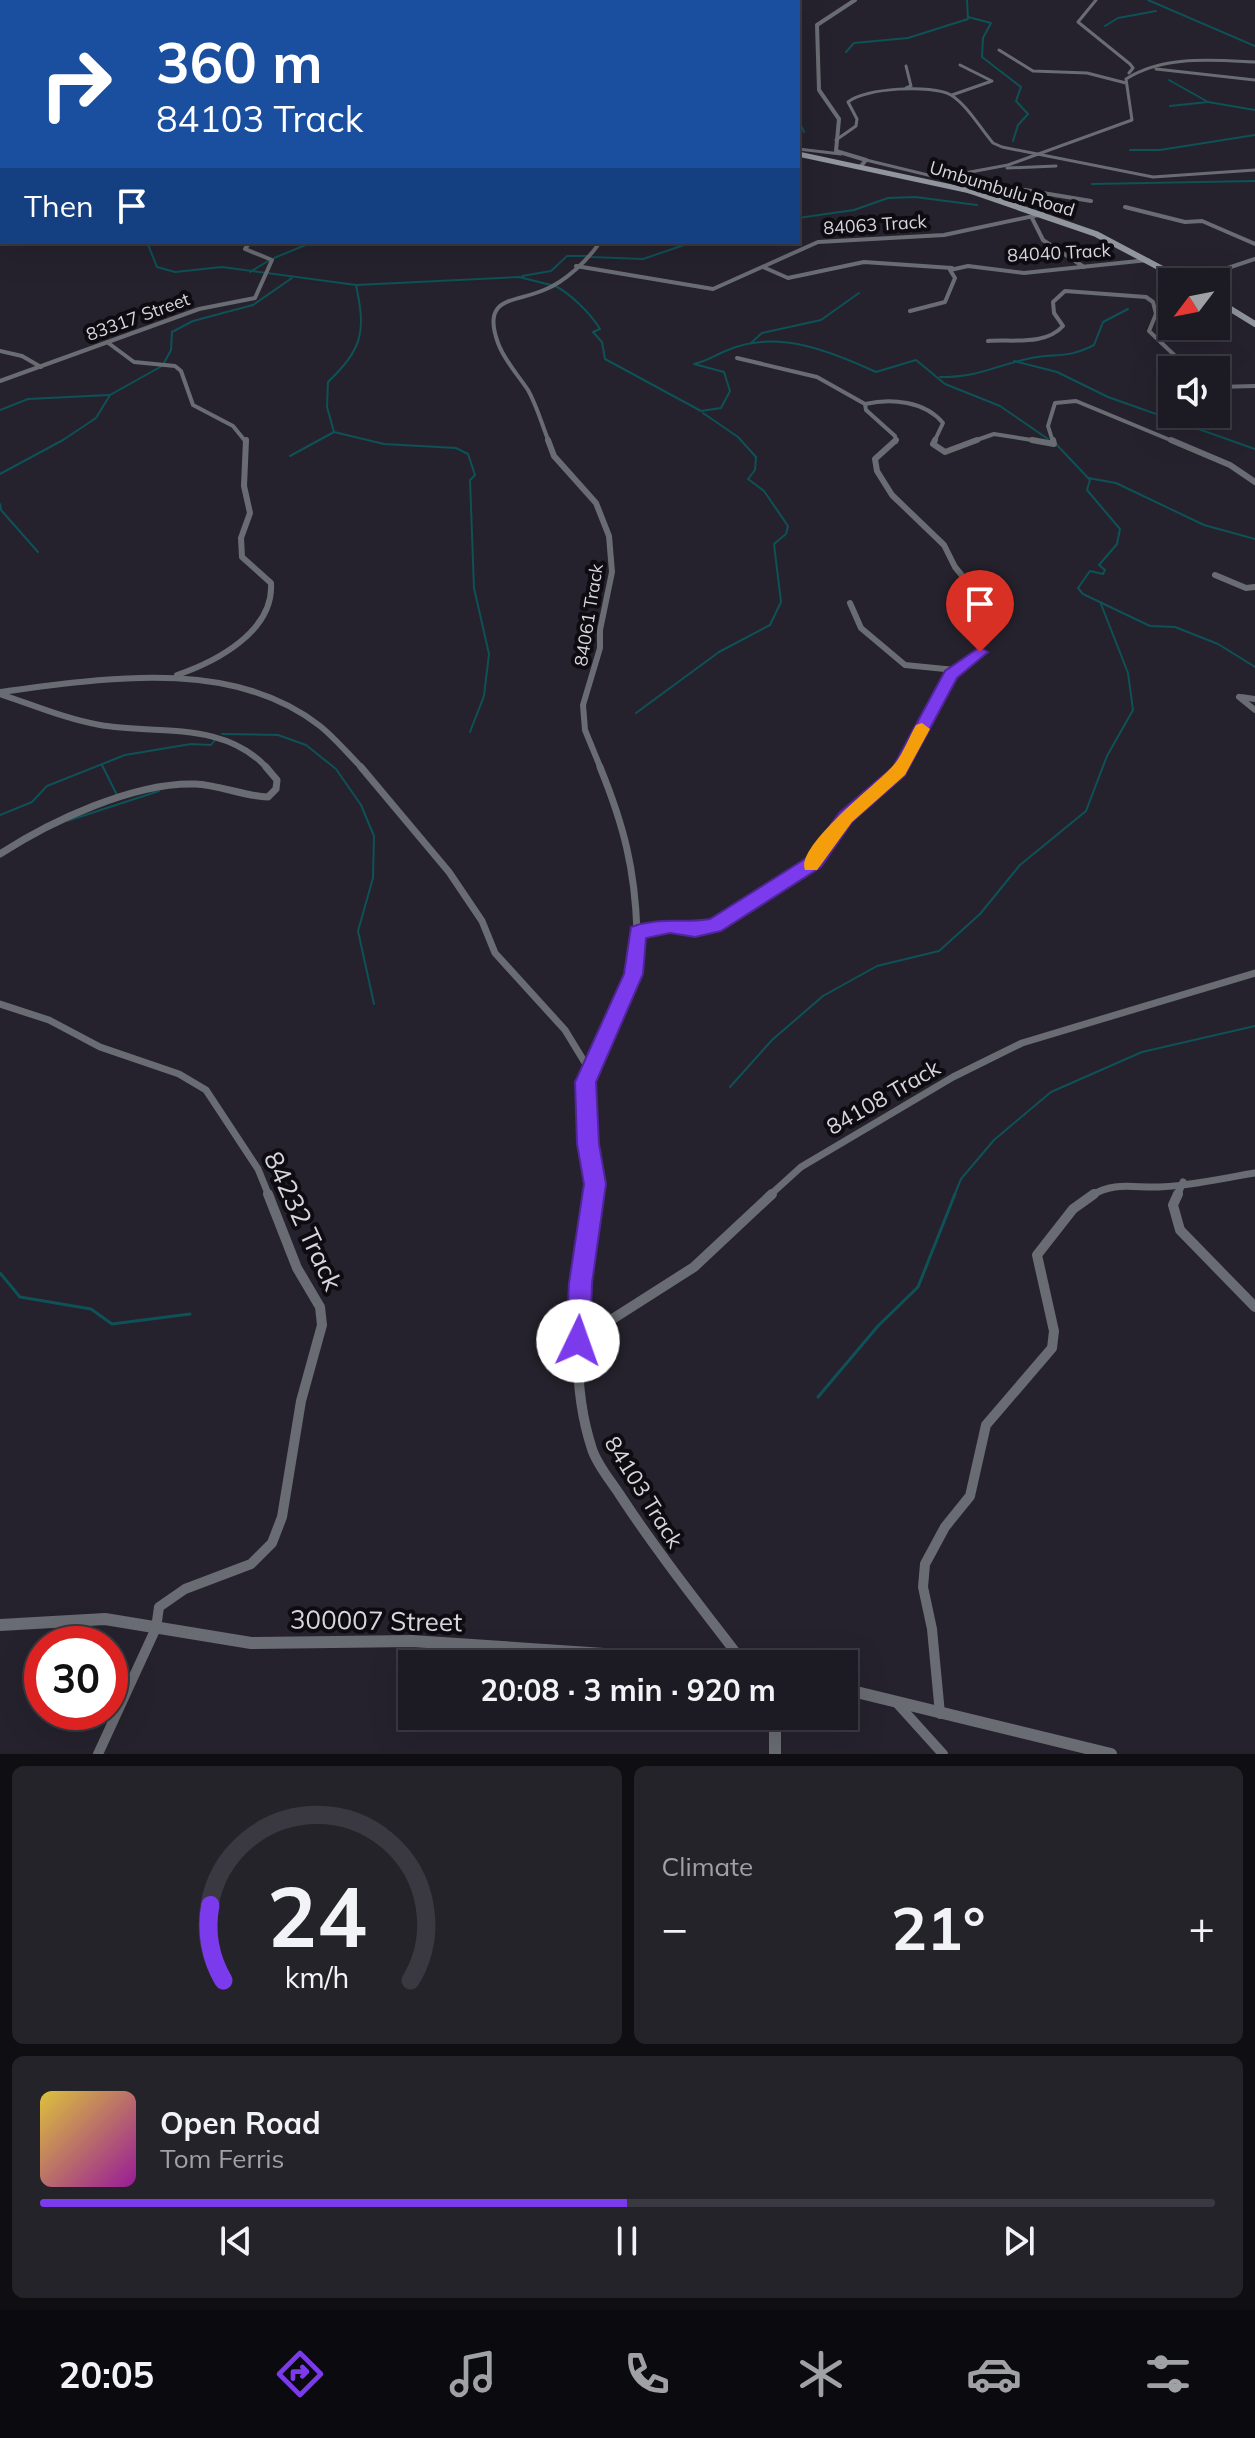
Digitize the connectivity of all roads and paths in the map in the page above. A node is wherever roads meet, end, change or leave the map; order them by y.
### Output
1 (855, 0) edge
2 (1096, 0) edge
3 (999, 50) dead end
4 (1255, 62) edge
5 (960, 65) dead end
6 (906, 66) dead end
7 (1145, 68) junction
8 (1128, 76) junction
9 (1255, 80) edge
10 (1126, 83) junction
11 (904, 89) junction
12 (952, 95) junction
13 (836, 140) junction
14 (800, 151) edge
15 (800, 151) edge
16 (841, 154) junction
17 (1030, 154) junction
18 (864, 163) junction
19 (1056, 166) dead end
20 (993, 168) junction
21 (1255, 170) edge
22 (940, 176) junction
23 (1091, 201) dead end
24 (1125, 207) dead end
25 (1043, 214) junction
26 (1032, 218) junction
27 (249, 244) edge
28 (599, 244) edge
29 (1255, 244) edge
30 (1255, 259) edge
31 (1148, 260) junction
32 (576, 266) junction
33 (762, 266) junction
34 (1084, 267) junction
35 (952, 268) junction
36 (1162, 268) edge
37 (1228, 268) edge
38 (1230, 309) edge
39 (910, 311) dead end
40 (1255, 324) edge
41 (988, 341) dead end
42 (107, 342) junction
43 (0, 351) edge
44 (1176, 356) edge
45 (737, 358) dead end
46 (41, 367) junction
47 (0, 381) edge
48 (1255, 386) edge
49 (1230, 387) edge
50 (865, 404) junction
51 (1255, 482) edge
52 (1215, 575) dead end
53 (1255, 587) edge
54 (850, 603) dead end
55 (957, 670) junction
56 (173, 676) junction
57 (0, 693) edge
58 (1255, 699) edge
59 (1255, 710) edge
60 (0, 854) edge
61 (637, 932) junction
62 (1255, 973) edge
63 (0, 1004) edge
64 (590, 1071) junction
65 (1255, 1173) edge
66 (1188, 1181) junction
67 (1255, 1307) edge
68 (578, 1341) junction
69 (0, 1625) edge
70 (156, 1628) junction
71 (549, 1650) edge
72 (738, 1650) edge
73 (858, 1692) edge
74 (896, 1702) junction
75 (940, 1714) junction
76 (775, 1730) edge
77 (98, 1754) edge
78 (775, 1754) edge
79 (943, 1754) edge
80 (1111, 1754) edge

1 - 13 street
2 - 8 street
3 - 10 street
4 - 7 street
5 - 12 street
6 - 11 street
7 - 8 street
7 - 9 street
8 - 10 street
10 - 17 street
11 - 12 street
11 - 13 street
12 - 17 street
13 - 16 street
14 - 16 street
15 - 18 main road, Umbumbulu Road
16 - 18 street
17 - 20 street
17 - 21 street
18 - 22 street
18 - 25 main road, Umbumbulu Road
19 - 20 street
20 - 22 street
22 - 23 street
24 - 29 street
25 - 26 street, 84063 Track
25 - 31 main road, Umbumbulu Road
26 - 33 street, 84063 Track
26 - 34 street
27 - 42 street, 83317 Street
28 - 32 street, 84061 Track
30 - 37 street
31 - 34 street, 84040 Track
31 - 36 main road, Umbumbulu Road
32 - 33 street, 84063 Track
32 - 61 street, 84061 Track
33 - 35 street, 84040 Track
34 - 35 street, 84040 Track
35 - 39 street
38 - 40 main road
41 - 44 street
42 - 46 street, 83317 Street
42 - 56 street
43 - 46 street
45 - 50 street
46 - 47 street, 83317 Street
48 - 49 street
50 - 51 street
50 - 55 street
52 - 53 street
54 - 55 street
55 - 61 street
56 - 57 street
56 - 64 street
57 - 60 street
58 - 59 street
61 - 64 street, 84103 Track
62 - 68 street, 84108 Track
63 - 70 street, 84232 Track
64 - 68 street, 84103 Track
65 - 66 street
66 - 67 street
66 - 75 street
68 - 72 street, 84103 Track
69 - 70 street, 300007 Street
70 - 71 street, 300007 Street
70 - 77 street, 84232 Track
73 - 74 street
74 - 75 street
74 - 79 street
75 - 80 street
76 - 78 street

